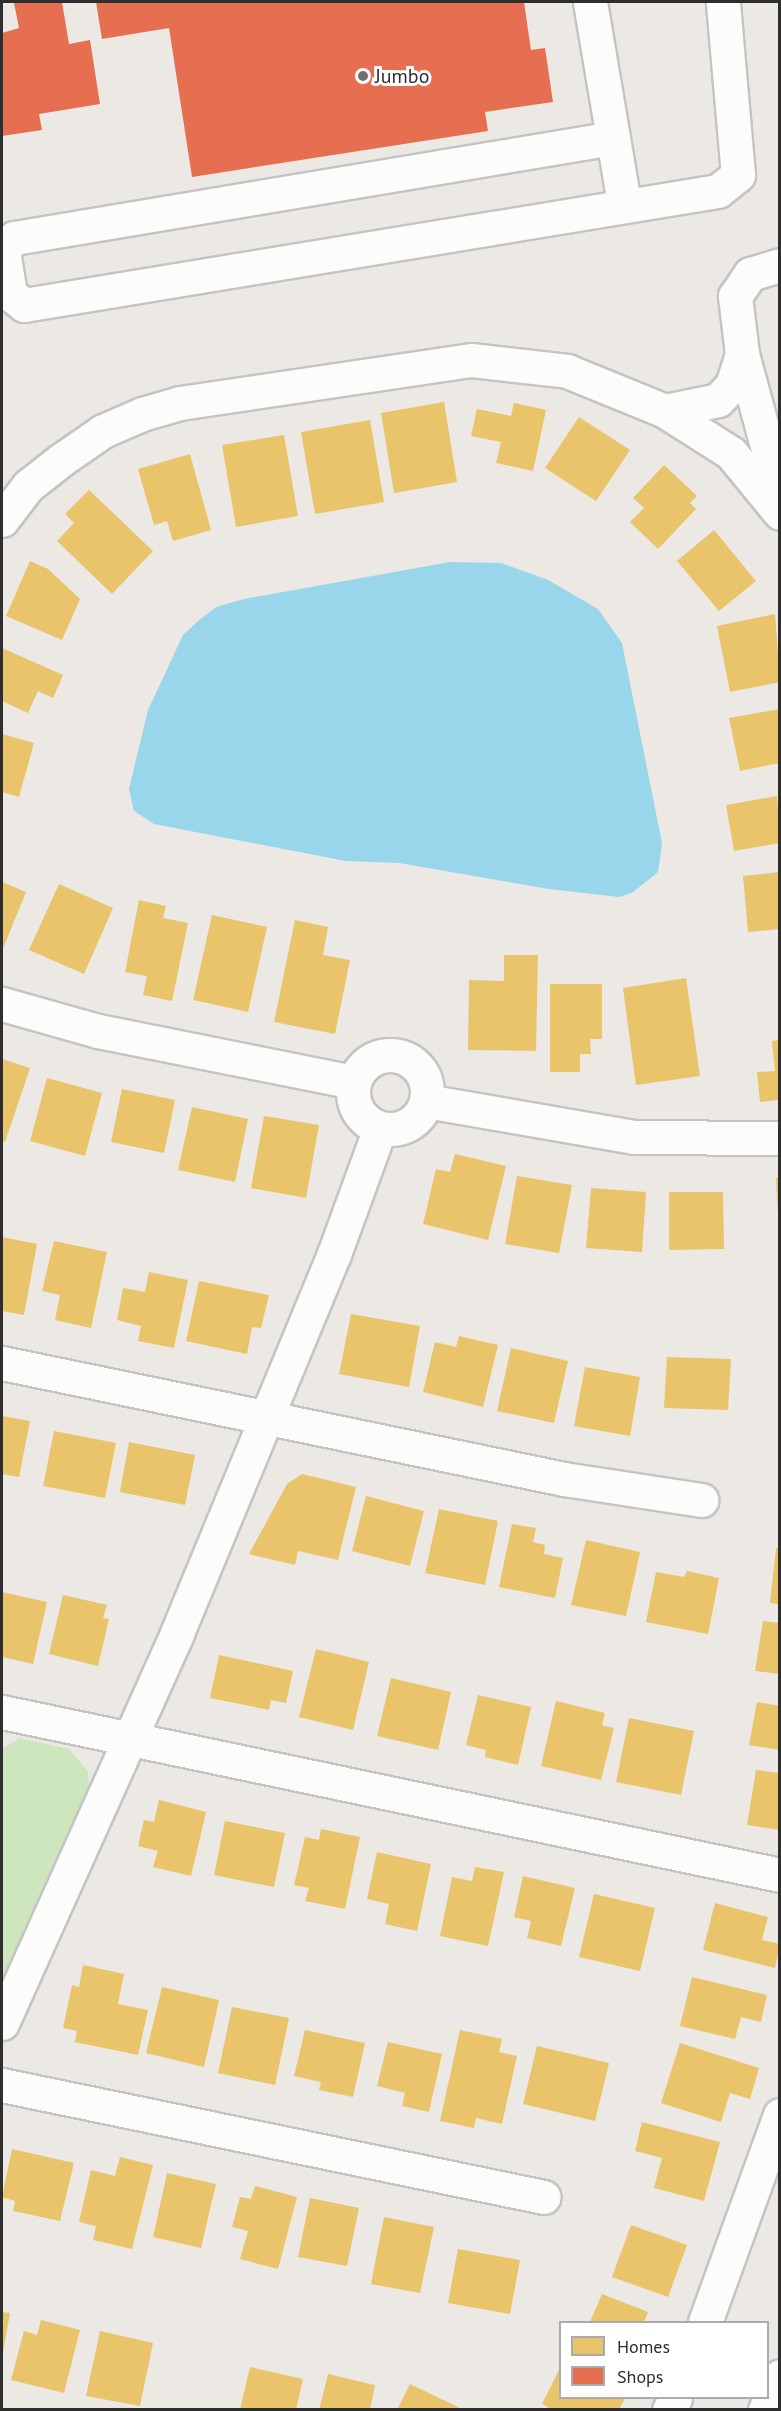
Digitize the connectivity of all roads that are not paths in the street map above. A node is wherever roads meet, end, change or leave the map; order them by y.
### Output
1 (590, 2) edge
2 (723, 2) edge
3 (613, 138) junction
4 (624, 204) junction
5 (8, 237) edge
6 (780, 265) edge
7 (742, 354) junction
8 (665, 411) junction
9 (780, 494) edge
10 (780, 513) edge
11 (2, 520) edge
12 (2, 1004) edge
13 (354, 1082) junction
14 (426, 1101) junction
15 (380, 1128) junction
16 (780, 1138) edge
17 (2, 1363) edge
18 (267, 1414) junction
19 (701, 1500) dead end
20 (2, 1712) edge
21 (127, 1741) junction
22 (780, 1875) edge
23 (2, 2024) edge
24 (2, 2085) edge
25 (780, 2115) edge
26 (544, 2197) dead end
27 (705, 2321) edge
28 (780, 2376) edge
29 (765, 2409) edge

1 - 3 street
2 - 4 street
3 - 4 street
3 - 5 street
4 - 5 street
6 - 7 street
7 - 8 street
7 - 9 street
8 - 10 street
8 - 11 street
12 - 13 street
13 - 14 street
13 - 15 street
14 - 15 street
14 - 16 street
15 - 18 street
17 - 18 street
18 - 19 street
18 - 21 street
20 - 21 street
21 - 22 street
21 - 23 street
24 - 26 street
25 - 27 street
28 - 29 street

